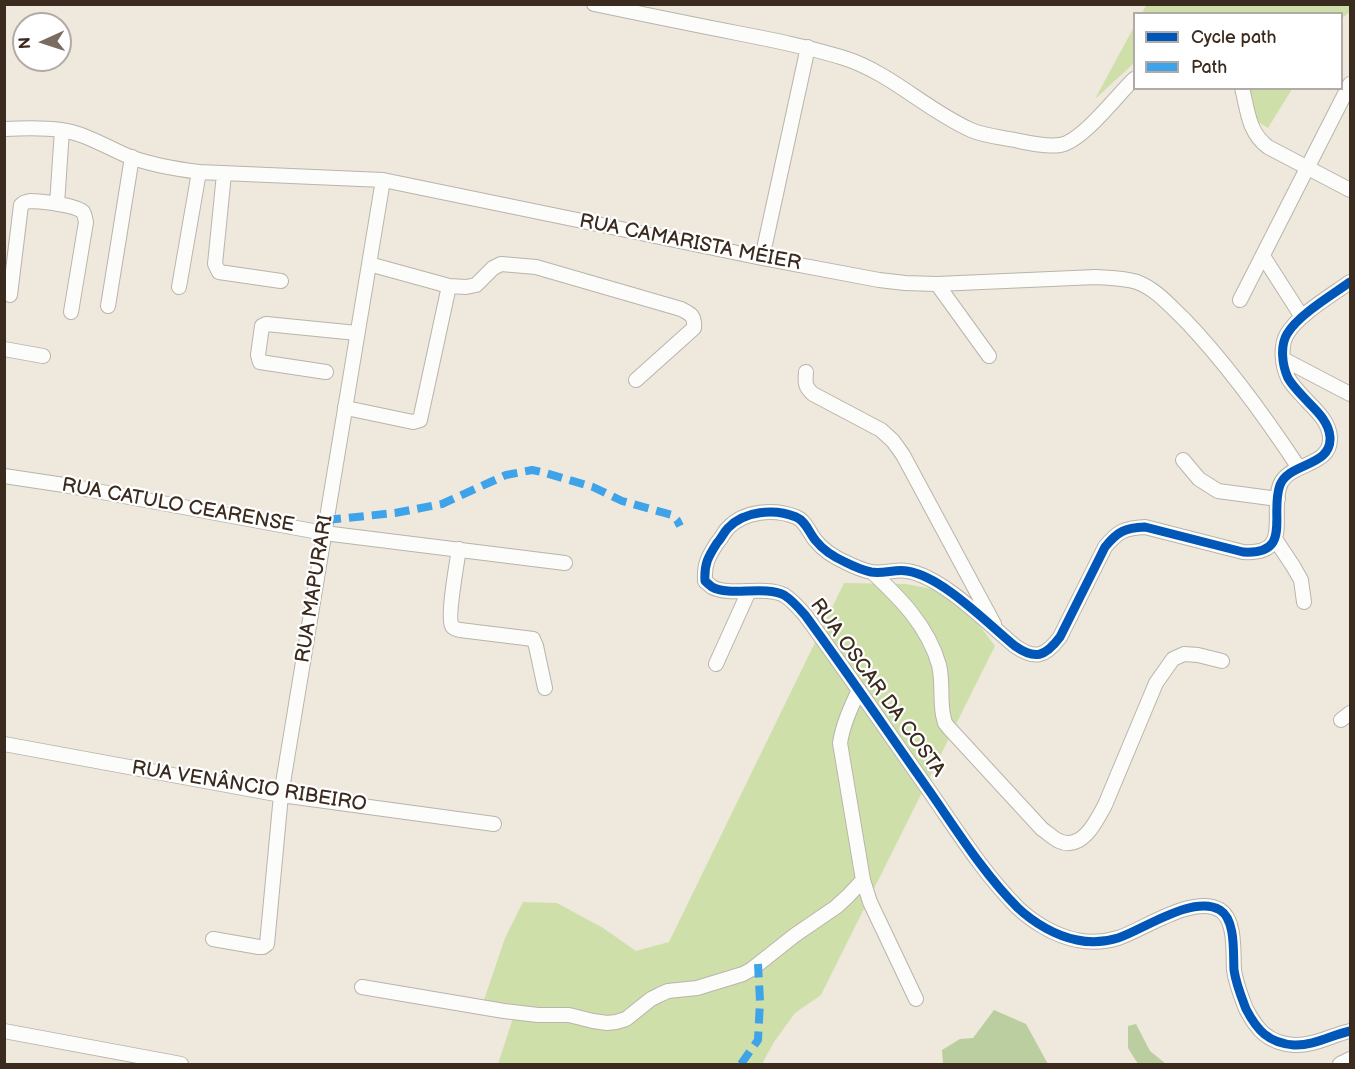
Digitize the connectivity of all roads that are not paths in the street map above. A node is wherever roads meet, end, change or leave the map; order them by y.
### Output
1 (594, 4) edge
2 (808, 47) junction
3 (1133, 80) edge
4 (1350, 84) edge
5 (1242, 90) edge
6 (4, 129) edge
7 (62, 130) junction
8 (132, 157) junction
9 (1308, 168) junction
10 (199, 172) junction
11 (224, 174) junction
12 (383, 180) junction
13 (1350, 190) edge
14 (57, 204) junction
15 (1263, 256) junction
16 (762, 258) junction
17 (369, 264) junction
18 (281, 281) dead end
19 (1350, 282) edge
20 (937, 284) junction
21 (449, 286) junction
22 (179, 287) dead end
23 (10, 295) dead end
24 (1240, 300) dead end
25 (108, 306) dead end
26 (71, 312) dead end
27 (1302, 317) junction
28 (357, 333) junction
29 (4, 349) edge
30 (43, 356) dead end
31 (989, 356) dead end
32 (1283, 359) junction
33 (326, 372) dead end
34 (806, 372) dead end
35 (636, 380) dead end
36 (1350, 394) edge
37 (345, 406) junction
38 (1183, 460) dead end
39 (1299, 468) junction
40 (4, 476) edge
41 (1278, 499) junction
42 (324, 534) junction
43 (1275, 539) junction
44 (459, 549) junction
45 (565, 563) dead end
46 (872, 572) junction
47 (748, 591) junction
48 (1305, 602) dead end
49 (997, 632) junction
50 (1222, 661) dead end
51 (716, 664) dead end
52 (545, 688) dead end
53 (859, 690) junction
54 (4, 744) edge
55 (281, 795) junction
56 (494, 824) dead end
57 (862, 880) junction
58 (213, 939) dead end
59 (362, 987) dead end
60 (916, 999) dead end
61 (4, 1030) edge
62 (1350, 1031) edge
63 (1350, 1059) edge
64 (181, 1065) edge
65 (1340, 1065) edge

1 - 2 street
2 - 3 street
2 - 16 street
4 - 9 street
5 - 9 street
6 - 7 street, RUA CAMARISTA MÉIER
7 - 8 street, RUA CAMARISTA MÉIER
7 - 14 street
8 - 10 street, RUA CAMARISTA MÉIER
8 - 25 street
9 - 13 street
9 - 15 street
10 - 11 street, RUA CAMARISTA MÉIER
10 - 22 street
11 - 12 street, RUA CAMARISTA MÉIER
11 - 18 street
12 - 16 street, RUA CAMARISTA MÉIER
12 - 17 street, RUA MAPURARI
14 - 23 street
14 - 26 street
15 - 24 street
15 - 27 street
16 - 20 street, RUA CAMARISTA MÉIER
17 - 21 street
17 - 28 street, RUA MAPURARI
19 - 27 street
20 - 31 street
20 - 39 street, RUA CAMARISTA MÉIER
21 - 35 street
21 - 37 street
27 - 32 street
28 - 33 street
28 - 37 street, RUA MAPURARI
29 - 30 street
32 - 36 street
32 - 39 street
34 - 49 street
37 - 42 street, RUA MAPURARI
38 - 41 street
39 - 41 street
40 - 42 street, RUA CATULO CEARENSE
41 - 43 street
42 - 44 street, RUA CATULO CEARENSE
42 - 55 street, RUA MAPURARI
43 - 48 street
43 - 49 street, RUA OSCAR DA COSTA
44 - 45 street, RUA CATULO CEARENSE
44 - 52 street
46 - 47 street, RUA OSCAR DA COSTA
46 - 49 street, RUA OSCAR DA COSTA
46 - 50 street
47 - 51 street
47 - 53 street, RUA OSCAR DA COSTA
53 - 57 street
53 - 62 street, RUA OSCAR DA COSTA
54 - 55 street, RUA VENÂNCIO RIBEIRO
55 - 56 street, RUA VENÂNCIO RIBEIRO
55 - 58 street, RUA MAPURARI
57 - 59 street
57 - 60 street
61 - 64 street
63 - 65 street

